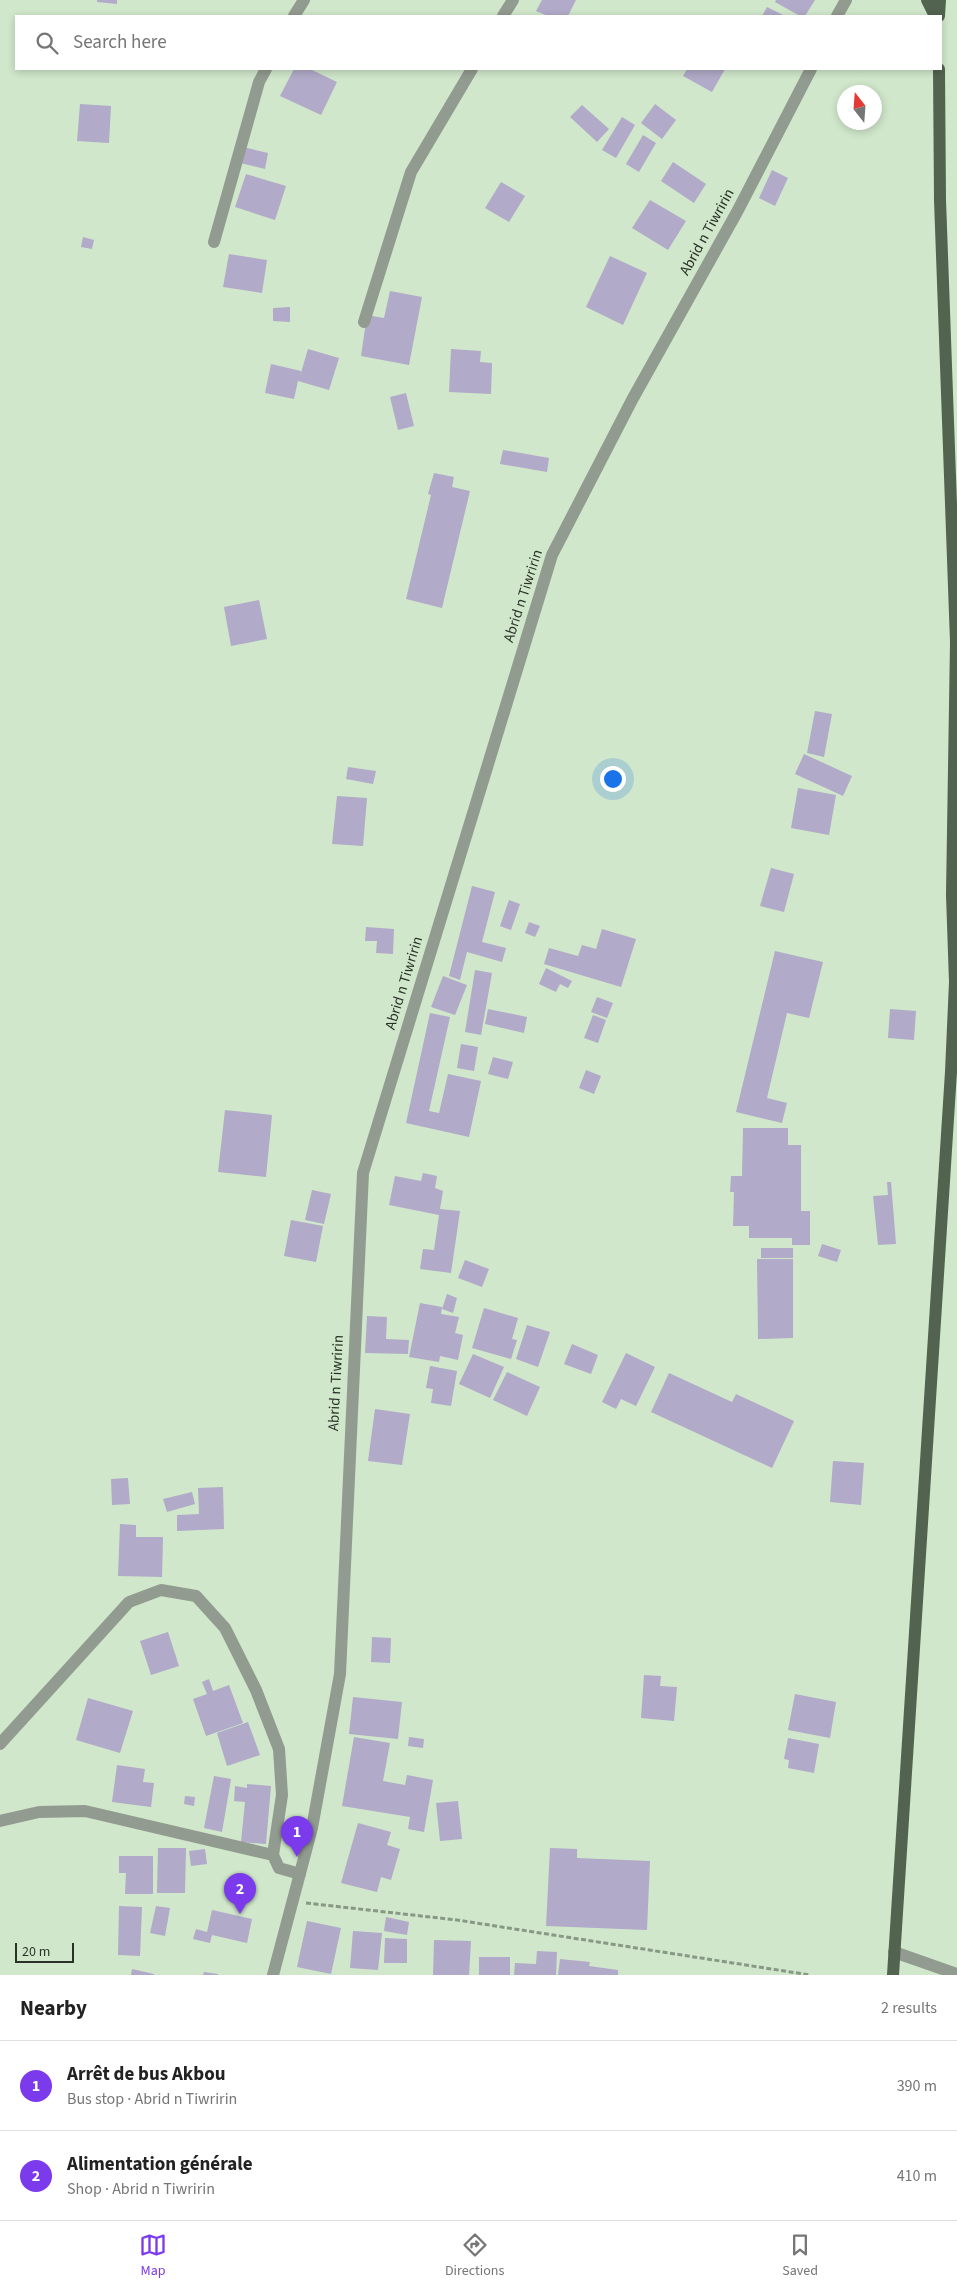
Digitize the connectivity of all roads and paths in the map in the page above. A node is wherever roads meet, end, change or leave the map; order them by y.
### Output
1 (304, 0) edge
2 (513, 0) edge
3 (846, 0) edge
4 (927, 0) edge
5 (940, 0) edge
6 (295, 15) edge
7 (504, 15) edge
8 (838, 15) edge
9 (936, 15) edge
10 (937, 15) edge
11 (265, 70) edge
12 (471, 70) edge
13 (810, 70) edge
14 (939, 70) edge
15 (214, 242) dead end
16 (364, 322) dead end
17 (0, 1744) edge
18 (0, 1821) edge
19 (273, 1855) junction
20 (300, 1874) junction
21 (293, 1901) junction
22 (894, 1952) junction
23 (957, 1974) edge
24 (274, 1975) edge
25 (810, 1975) edge
26 (893, 1975) edge

1 - 6 street
2 - 7 street
3 - 8 street
4 - 9 main road
5 - 10 main road
11 - 15 street
12 - 16 street
13 - 20 street, Abrid n Tiwririn
14 - 22 main road
17 - 19 street
18 - 19 street
19 - 20 street
20 - 21 street, Abrid n Tiwririn
21 - 24 street, Abrid n Tiwririn
21 - 25 path
22 - 23 street
22 - 26 main road

